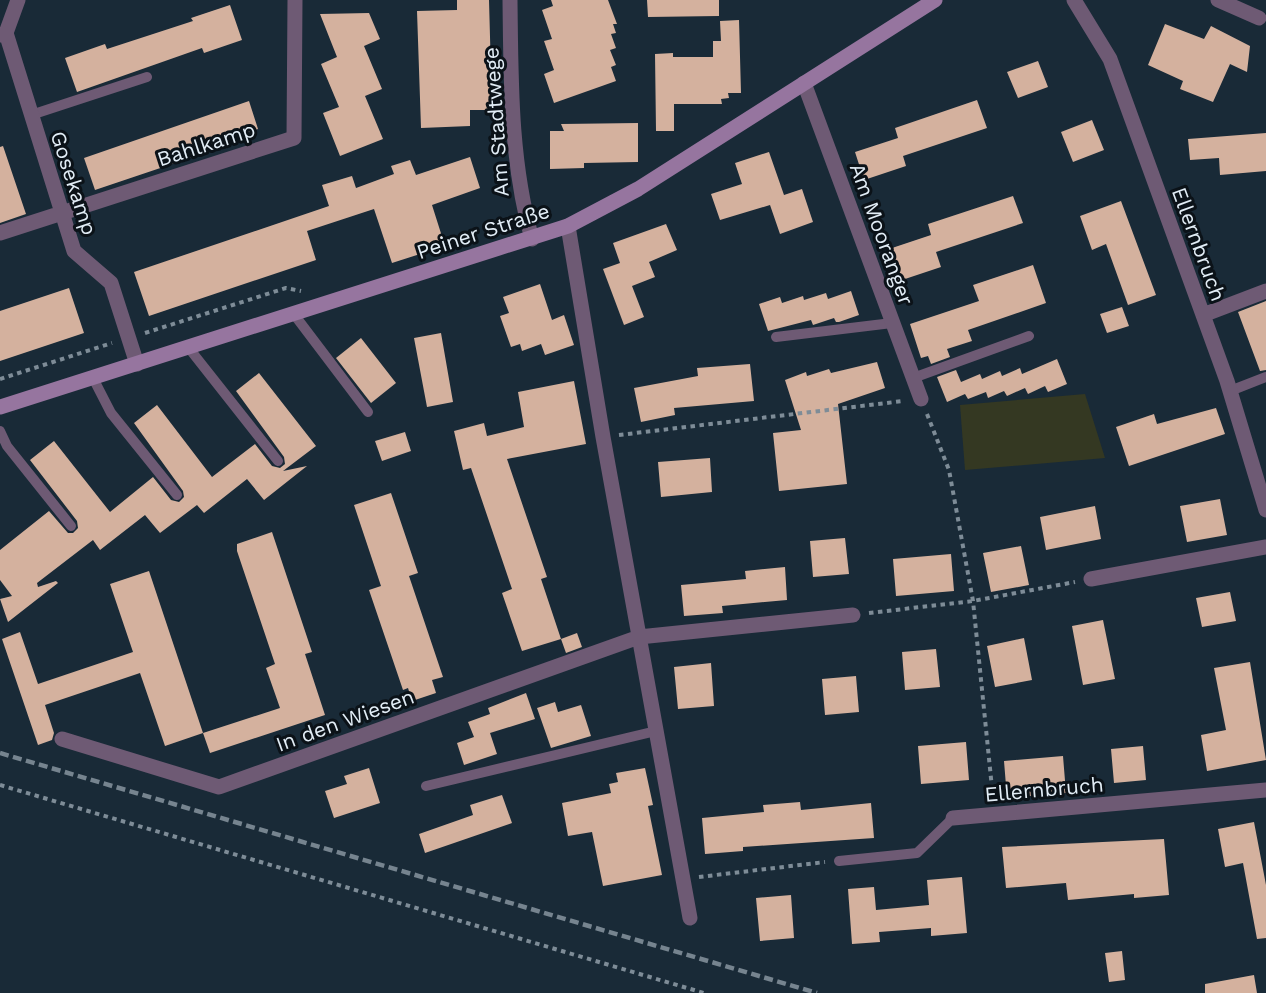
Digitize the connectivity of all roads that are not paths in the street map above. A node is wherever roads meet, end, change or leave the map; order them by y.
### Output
1 (18, 0) edge
2 (295, 0) edge
3 (510, 0) edge
4 (935, 0) edge
5 (1074, 0) edge
6 (1218, 0) edge
7 (1259, 18) dead end
8 (3, 34) edge
9 (147, 77) dead end
10 (804, 83) junction
11 (31, 115) junction
12 (63, 213) junction
13 (568, 226) junction
14 (0, 232) edge
15 (532, 239) junction
16 (1266, 291) edge
17 (293, 313) junction
18 (1203, 315) junction
19 (892, 323) junction
20 (1029, 336) dead end
21 (776, 337) dead end
22 (188, 347) junction
23 (137, 364) junction
24 (1266, 377) edge
25 (93, 378) junction
26 (913, 378) junction
27 (1230, 392) junction
28 (921, 399) road end
29 (0, 407) edge
30 (368, 412) dead end
31 (0, 430) edge
32 (278, 461) dead end
33 (177, 495) dead end
34 (1266, 510) edge
35 (71, 526) dead end
36 (1266, 547) edge
37 (1091, 579) road end
38 (853, 615) road end
39 (639, 637) junction
40 (657, 732) junction
41 (62, 739) dead end
42 (426, 786) dead end
43 (1266, 790) edge
44 (953, 818) joint
45 (839, 861) road end
46 (690, 918) dead end

1 - 8 street
2 - 12 street, Bahlkamp
3 - 15 street, Am Stadtwege
4 - 10 main road, Peiner Straße
5 - 18 street, Ellernbruch
6 - 7 street
8 - 11 street, Gosekamp
9 - 11 lane
10 - 13 main road, Peiner Straße
10 - 19 street, Am Mooranger
11 - 12 street, Gosekamp
12 - 14 street, Bahlkamp
12 - 23 street, Gosekamp
13 - 15 main road, Peiner Straße
13 - 39 street
15 - 17 main road, Peiner Straße
16 - 18 street
17 - 22 main road, Peiner Straße
17 - 30 lane
18 - 27 street, Ellernbruch
19 - 21 lane
19 - 26 street, Am Mooranger
20 - 26 lane
22 - 23 main road, Peiner Straße
22 - 32 lane
23 - 25 main road, Peiner Straße
24 - 27 lane
25 - 29 main road, Peiner Straße
25 - 33 lane
26 - 28 street, Am Mooranger
27 - 34 street, Ellernbruch
31 - 35 lane
36 - 37 street
38 - 39 street, In den Wiesen
39 - 40 street
39 - 41 street, In den Wiesen
40 - 42 lane
40 - 46 street
43 - 44 street, Ellernbruch
44 - 45 lane, Ellernbruch

